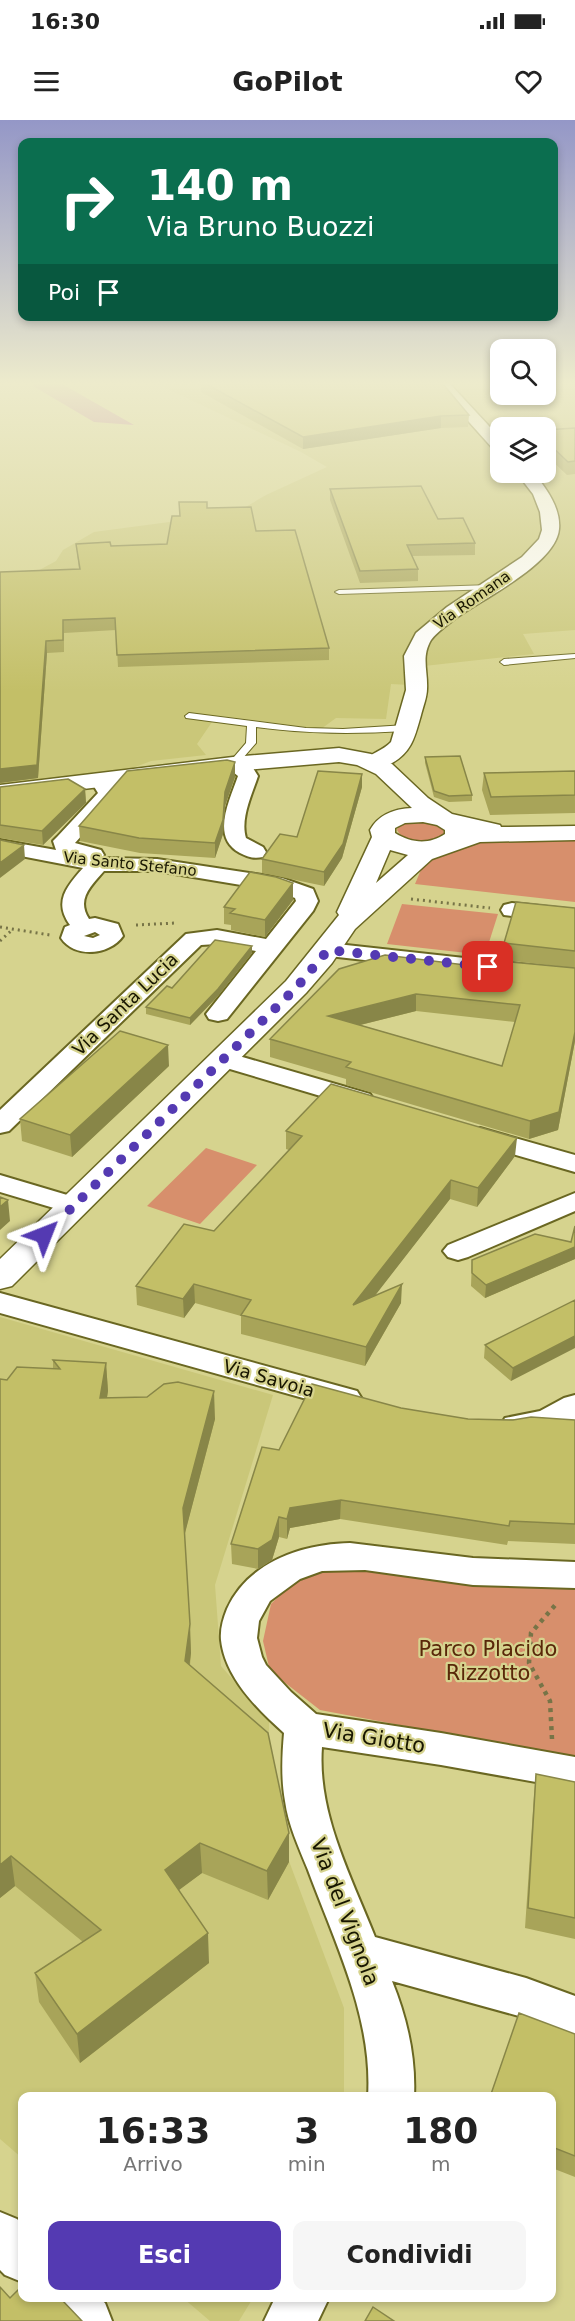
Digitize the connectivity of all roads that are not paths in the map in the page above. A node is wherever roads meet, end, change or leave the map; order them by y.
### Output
1 (535, 487) edge
2 (491, 587) junction
3 (339, 592) dead end
4 (575, 656) edge
5 (504, 662) dead end
6 (189, 716) dead end
7 (252, 725) junction
8 (406, 728) junction
9 (233, 764) junction
10 (383, 769) junction
11 (100, 780) junction
12 (0, 792) edge
13 (444, 819) junction
14 (385, 830) junction
15 (544, 833) junction
16 (575, 833) edge
17 (444, 845) junction
18 (0, 846) edge
19 (255, 852) dead end
20 (98, 864) junction
21 (157, 865) junction
22 (512, 910) edge
23 (575, 917) edge
24 (346, 923) junction
25 (112, 932) road end
26 (272, 947) junction
27 (328, 950) junction
28 (575, 977) edge
29 (218, 1014) dead end
30 (222, 1059) junction
31 (382, 1107) edge
32 (0, 1125) edge
33 (460, 1130) edge
34 (574, 1158) edge
35 (0, 1183) edge
36 (575, 1201) edge
37 (74, 1206) junction
38 (458, 1251) dead end
39 (0, 1278) edge
40 (0, 1303) edge
41 (374, 1406) edge
42 (575, 1406) edge
43 (485, 1426) edge
44 (570, 1588) edge
45 (304, 1727) junction
46 (564, 1771) edge
47 (359, 1952) junction
48 (575, 2016) edge
49 (392, 2092) edge
50 (0, 2236) edge
51 (18, 2254) edge
52 (67, 2302) edge
53 (301, 2302) edge
54 (87, 2321) edge
55 (289, 2321) edge

1 - 2 main road, Via Romana
2 - 3 lane
2 - 8 main road, Via Romana
4 - 5 lane
6 - 7 lane
7 - 8 lane
7 - 9 lane
8 - 10 main road, Via Romana
9 - 10 main road
9 - 11 main road
9 - 19 street
10 - 13 main road
10 - 14 main road
11 - 12 main road
11 - 21 street
13 - 14 main road
13 - 15 main road
13 - 17 main road
14 - 17 main road
14 - 24 main road
15 - 16 main road
15 - 17 main road
17 - 24 main road
18 - 20 street, Via Santo Stefano
20 - 21 street, Via Santo Stefano
20 - 25 street
21 - 26 street, Via Santo Stefano
22 - 23 street
24 - 27 main road
26 - 29 street
26 - 32 street, Via Santa Lucia
27 - 28 street
27 - 30 main road
30 - 31 street
30 - 37 main road
33 - 34 street
35 - 37 street
36 - 38 street
37 - 39 main road
40 - 41 street, Via Savoia
42 - 43 street
44 - 45 street, Via Giotto
45 - 46 street, Via Giotto
45 - 47 street, Via del Vignola
47 - 48 street
47 - 49 street, Via del Vignola
50 - 51 street
52 - 54 street
53 - 55 street

